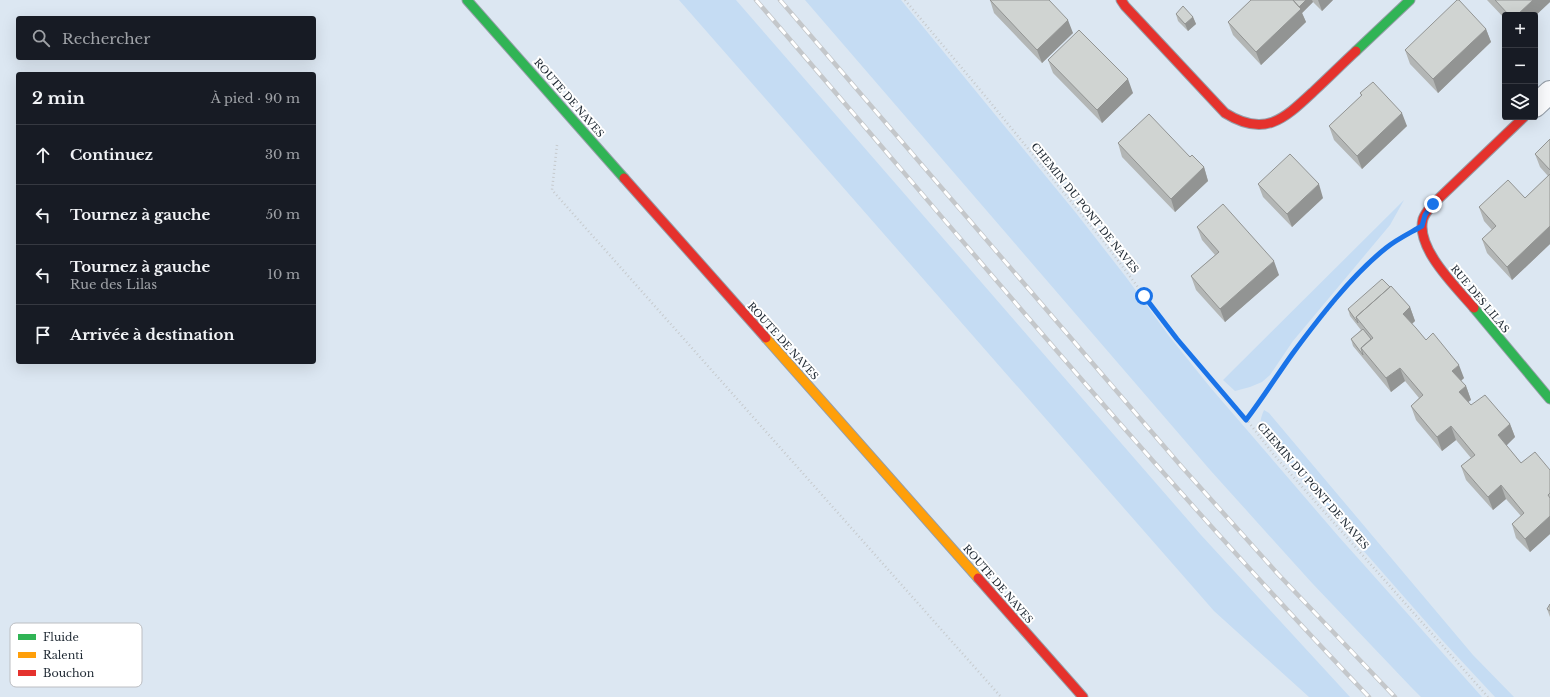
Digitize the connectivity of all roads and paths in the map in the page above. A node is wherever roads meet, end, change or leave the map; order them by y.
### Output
1 (467, 0) edge
2 (904, 0) edge
3 (1121, 0) edge
4 (1410, 0) edge
5 (1550, 92) edge
6 (1538, 103) edge
7 (562, 107) junction
8 (1521, 120) edge
9 (1422, 226) junction
10 (1550, 399) edge
11 (1246, 420) junction
12 (1001, 697) edge
13 (1083, 697) edge
14 (1488, 697) edge

1 - 7 main road, ROUTE DE NAVES
2 - 11 path, CHEMIN DU PONT DE NAVES
3 - 4 main road
5 - 6 street
7 - 12 path
7 - 13 main road, ROUTE DE NAVES
8 - 9 main road
9 - 10 main road, RUE DES LILAS
9 - 11 path
11 - 14 path, CHEMIN DU PONT DE NAVES

